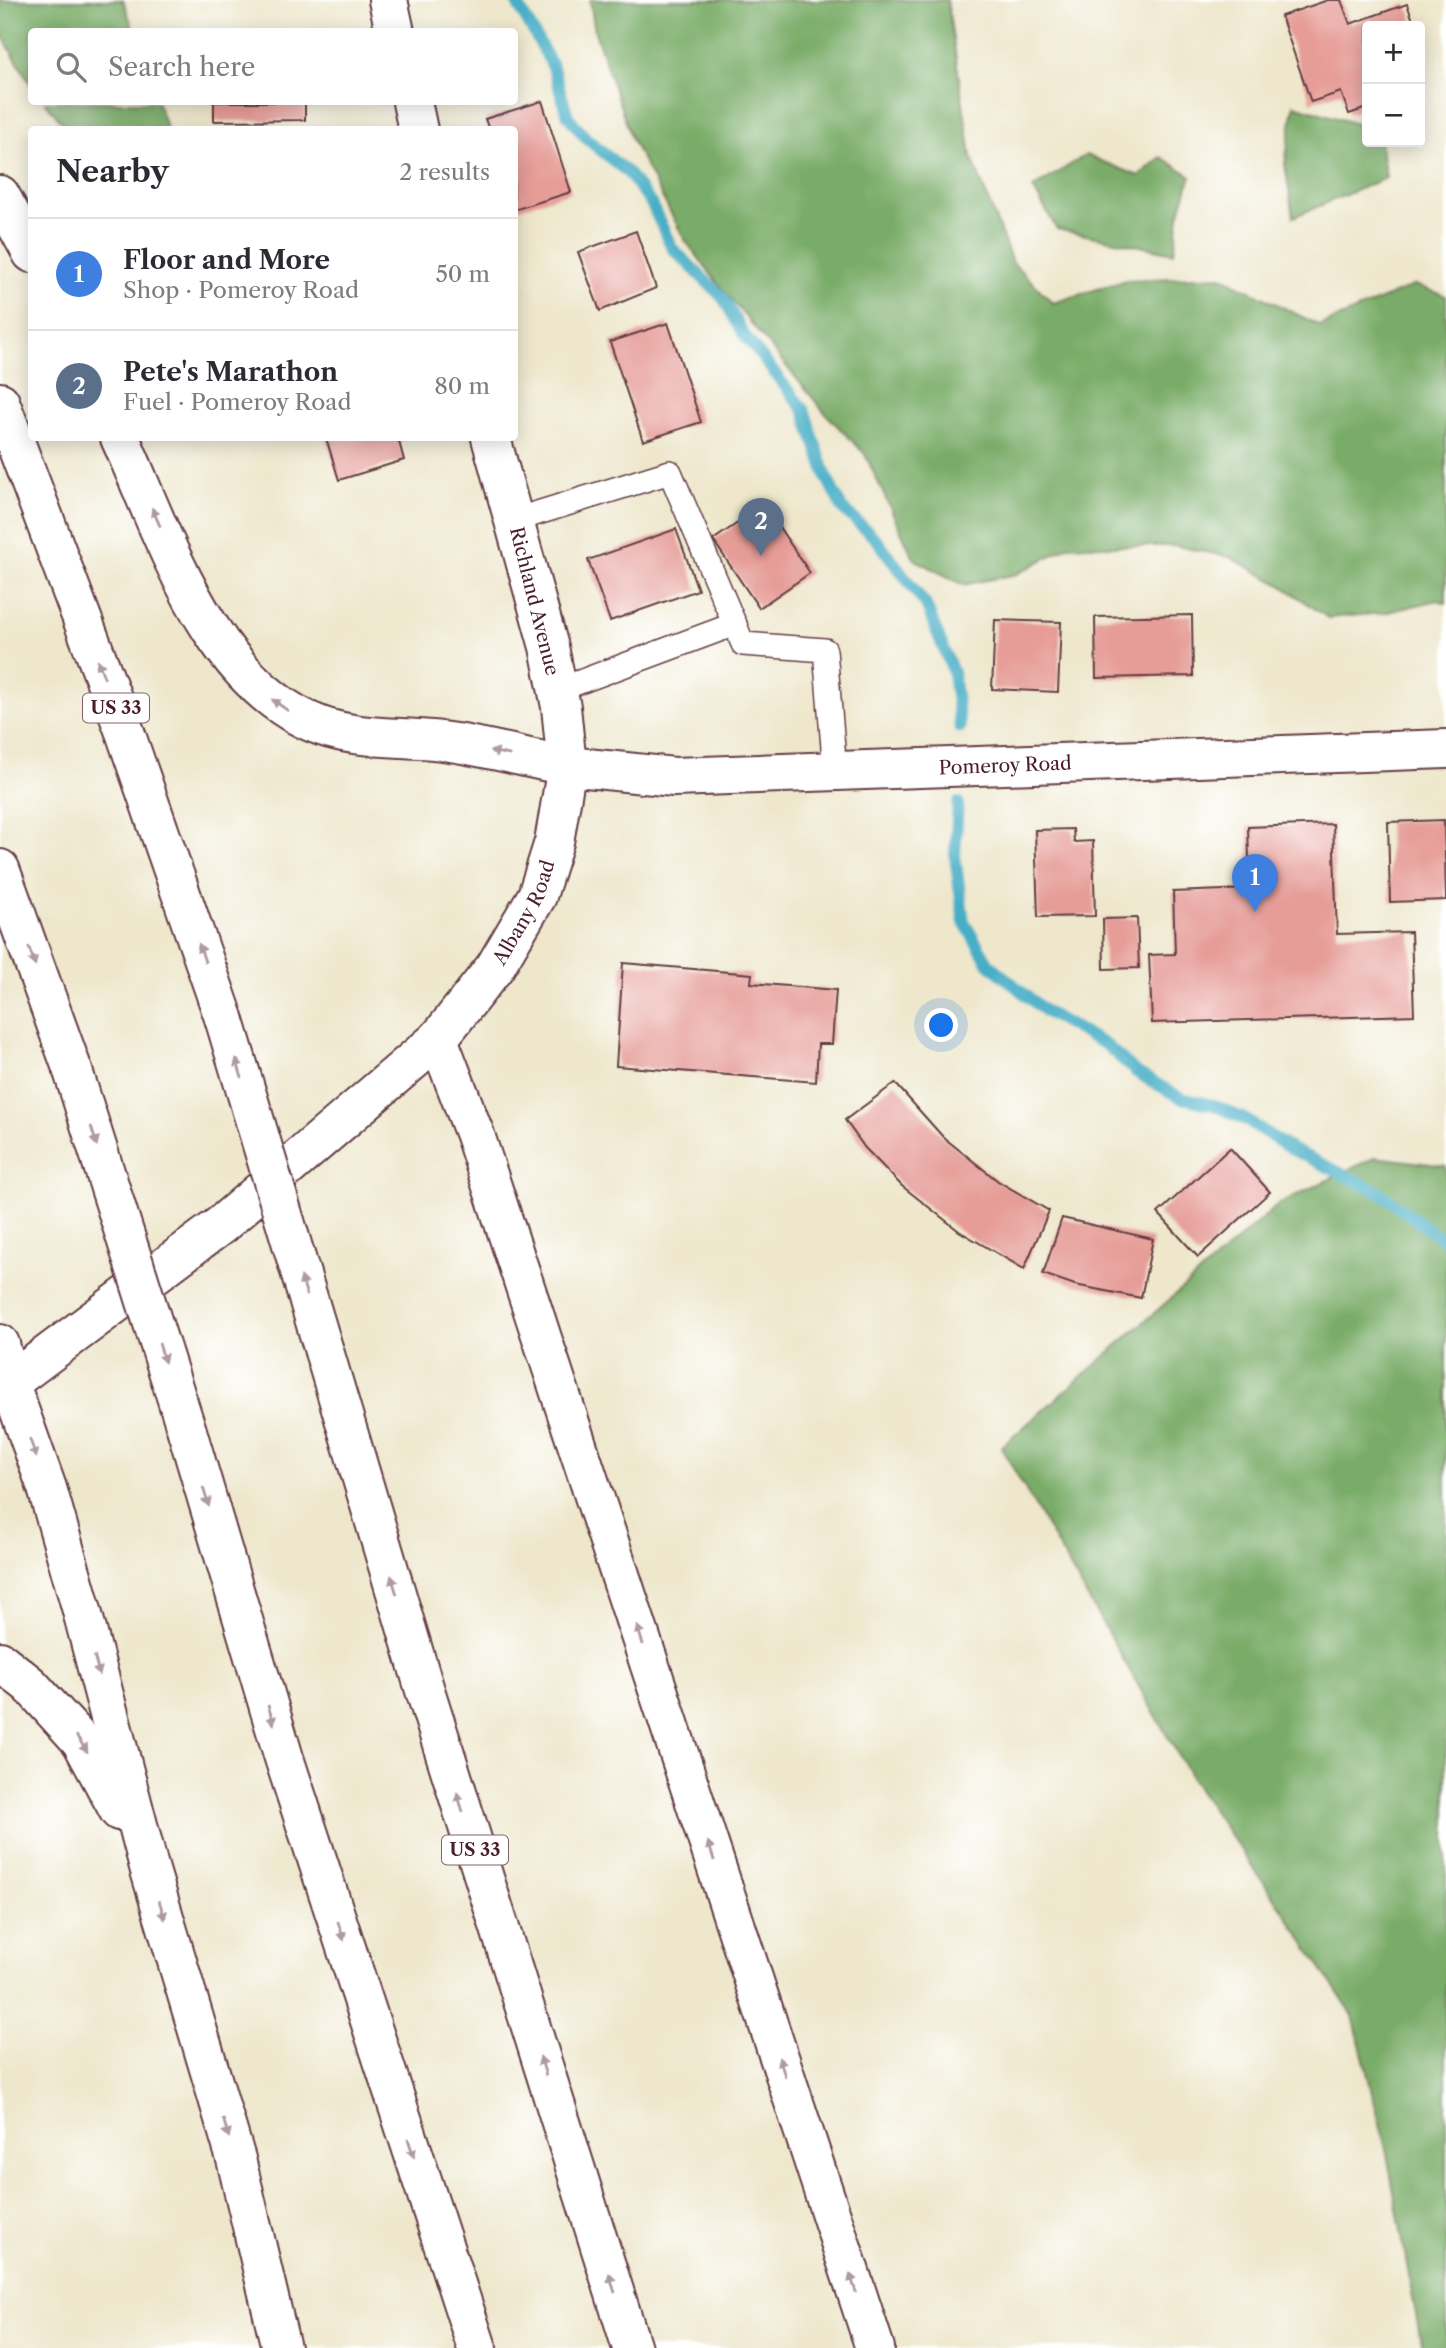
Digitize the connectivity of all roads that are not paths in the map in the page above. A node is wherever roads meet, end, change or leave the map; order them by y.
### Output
1 (388, 0) edge
2 (394, 28) edge
3 (413, 105) edge
4 (417, 126) edge
5 (0, 195) edge
6 (28, 246) edge
7 (0, 402) edge
8 (121, 441) edge
9 (492, 441) edge
10 (514, 520) junction
11 (735, 624) junction
12 (558, 690) junction
13 (1446, 749) edge
14 (567, 766) junction
15 (835, 772) junction
16 (0, 869) edge
17 (439, 1039) junction
18 (0, 1345) edge
19 (5, 1387) edge
20 (0, 1661) edge
21 (149, 1867) junction
22 (281, 2348) edge
23 (477, 2348) edge
24 (632, 2348) edge
25 (875, 2348) edge

1 - 2 main road
3 - 4 main road
5 - 6 main road
24 -> 7 main road, US 33, bridge
14 -> 8 main road, Pomeroy Road
9 - 10 main road, Richland Avenue
10 - 11 lane
10 - 12 main road, Richland Avenue
11 - 12 lane
11 - 15 lane
12 - 14 main road, Richland Avenue
13 - 15 main road, Pomeroy Road
14 - 15 main road, Pomeroy Road
14 - 17 main road, Albany Road
16 -> 23 main road, bridge
17 - 19 main road, Albany Road
25 -> 17 main road
18 - 19 main road
19 -> 21 main road
20 -> 21 main road
21 -> 22 main road

